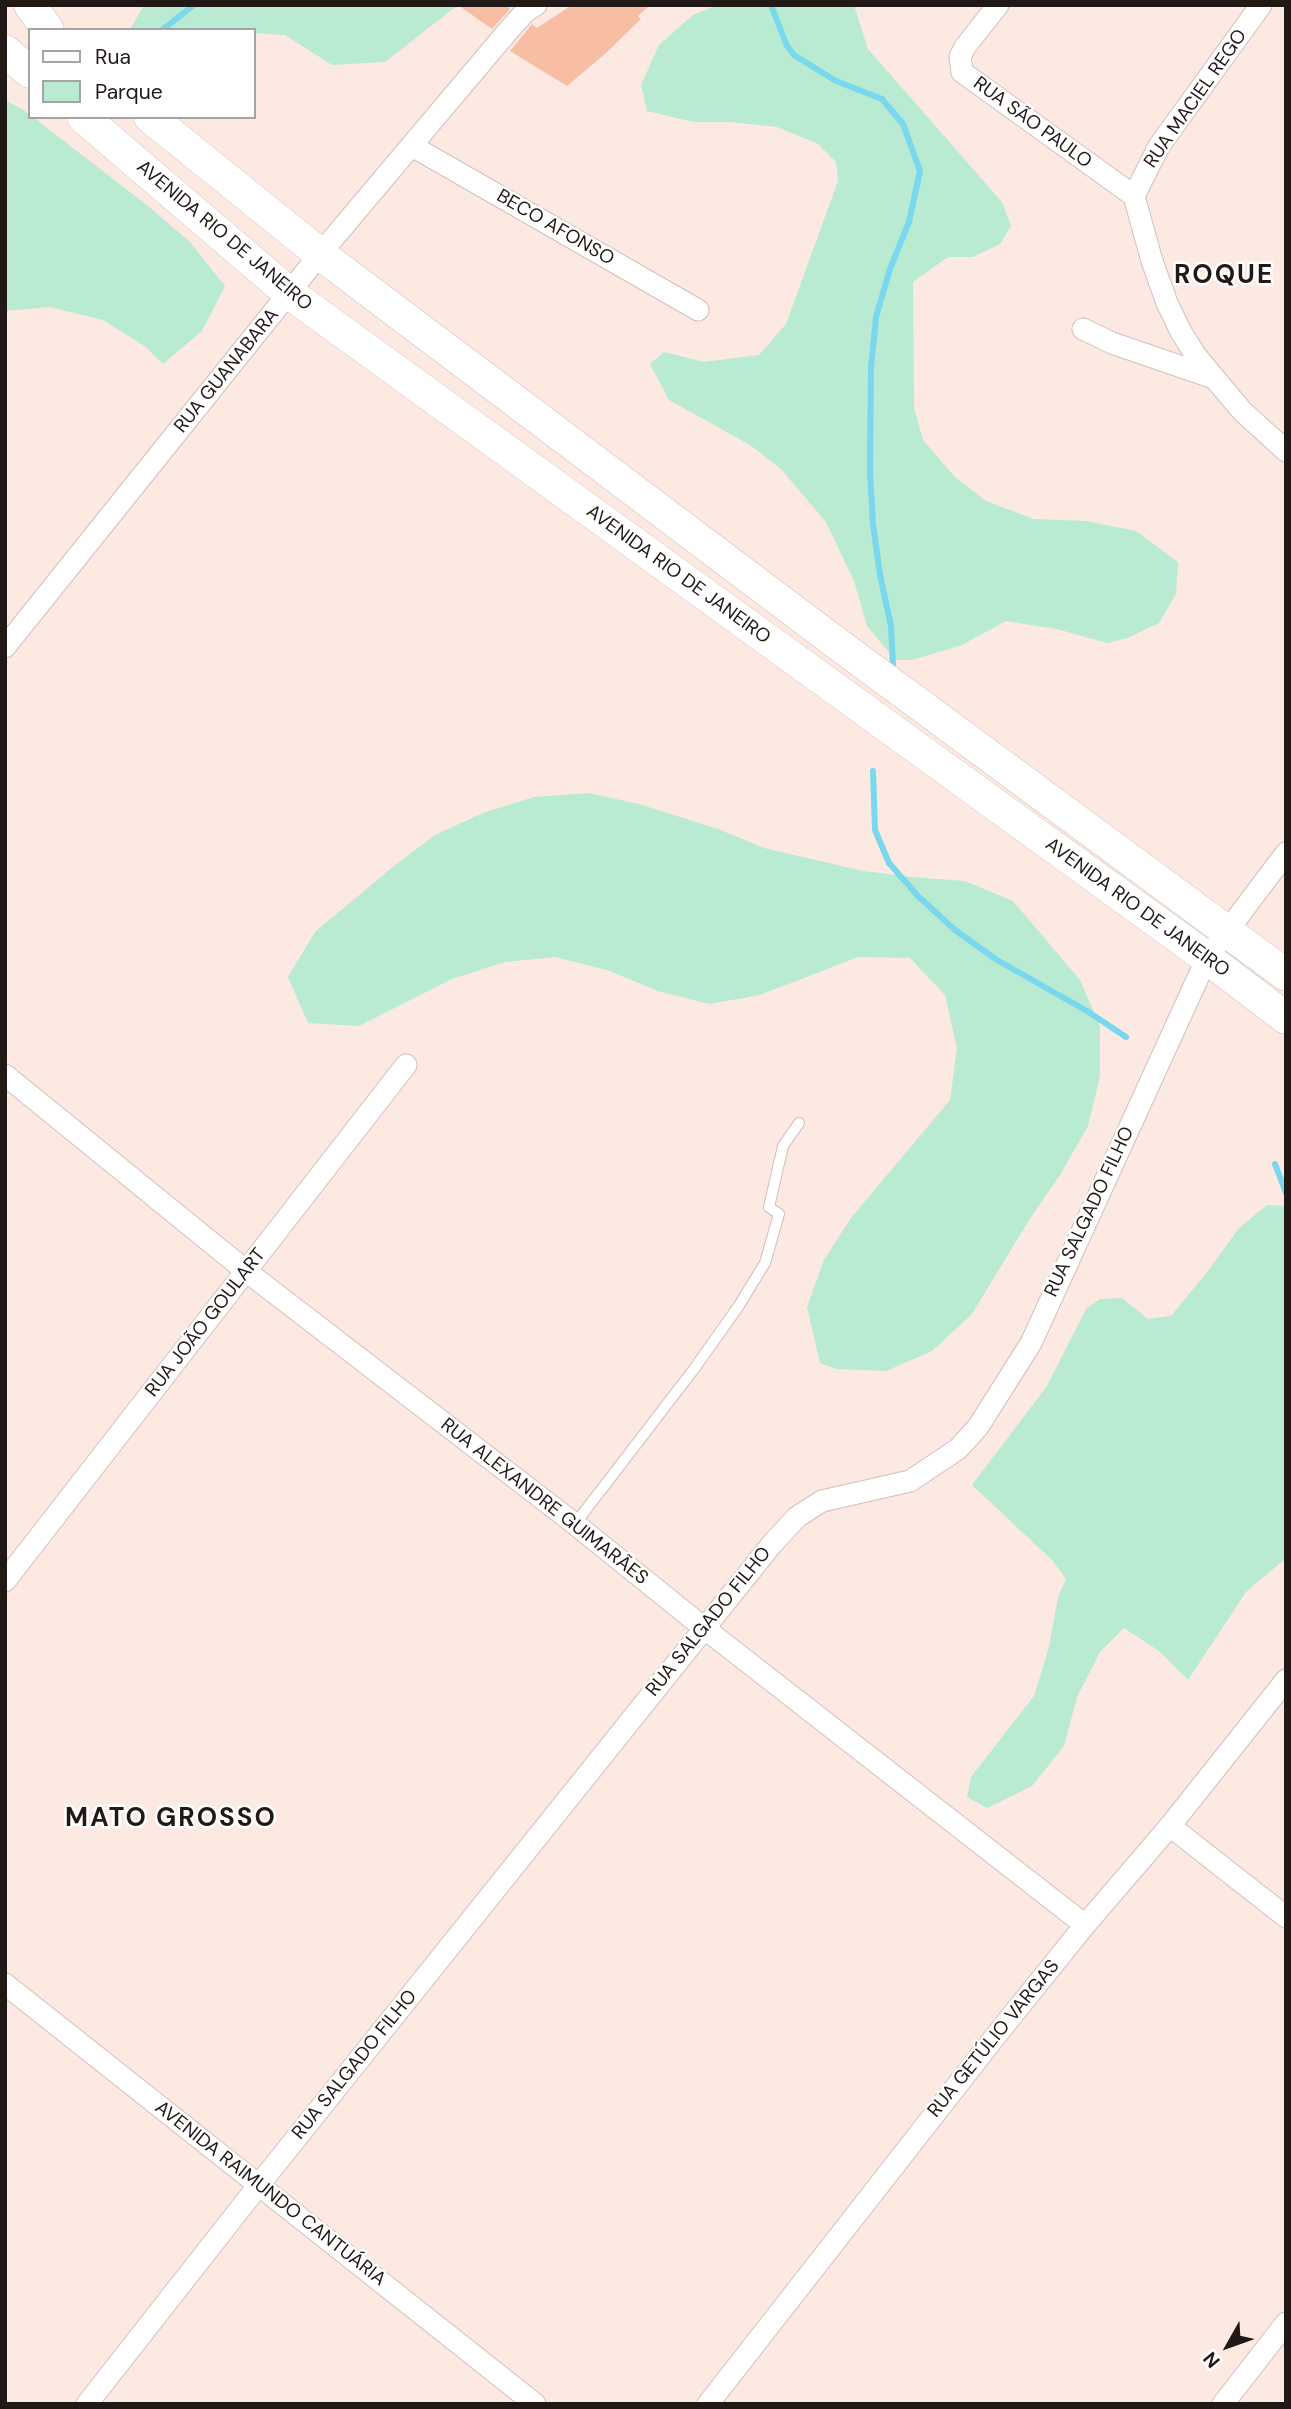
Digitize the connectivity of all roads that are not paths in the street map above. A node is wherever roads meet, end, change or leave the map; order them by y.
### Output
1 (30, 5) edge
2 (536, 5) edge
3 (998, 5) edge
4 (1261, 5) edge
5 (47, 28) edge
6 (5, 51) edge
7 (28, 70) edge
8 (85, 119) edge
9 (152, 119) edge
10 (412, 146) junction
11 (1133, 196) junction
12 (320, 254) junction
13 (289, 293) junction
14 (698, 310) dead end
15 (1083, 329) dead end
16 (1214, 378) junction
17 (1286, 451) edge
18 (5, 647) edge
19 (1286, 853) edge
20 (1227, 931) junction
21 (1207, 958) junction
22 (1286, 975) edge
23 (1286, 1018) edge
24 (406, 1065) dead end
25 (5, 1075) edge
26 (799, 1123) dead end
27 (246, 1271) junction
28 (575, 1524) junction
29 (5, 1581) edge
30 (704, 1628) junction
31 (1286, 1680) edge
32 (1170, 1826) junction
33 (1286, 1917) edge
34 (1085, 1925) junction
35 (5, 1984) edge
36 (258, 2186) junction
37 (1286, 2323) edge
38 (87, 2404) edge
39 (536, 2404) edge
40 (708, 2404) edge
41 (1223, 2404) edge

1 - 5 main road
2 - 10 street, RUA GUANABARA
3 - 11 street, RUA SÃO PAULO
4 - 11 street, RUA MACIEL REGO
6 - 7 main road
8 - 13 main road, AVENIDA RIO DE JANEIRO
9 - 12 main road, AVENIDA RIO DE JANEIRO
10 - 12 street, RUA GUANABARA
10 - 14 street, BECO AFONSO
11 - 16 street
12 - 13 street, RUA GUANABARA
12 - 20 main road, AVENIDA RIO DE JANEIRO
13 - 18 street, RUA GUANABARA
13 - 21 main road, AVENIDA RIO DE JANEIRO
15 - 16 street
16 - 17 street
19 - 20 street, RUA SALGADO FILHO
20 - 21 street, RUA SALGADO FILHO
20 - 22 main road, AVENIDA RIO DE JANEIRO
21 - 23 main road, AVENIDA RIO DE JANEIRO
21 - 30 street, RUA SALGADO FILHO
24 - 27 street, RUA JOÃO GOULART
25 - 27 street, RUA ALEXANDRE GUIMARÃES
26 - 28 lane
27 - 28 street, RUA ALEXANDRE GUIMARÃES
27 - 29 street, RUA JOÃO GOULART
28 - 30 street, RUA ALEXANDRE GUIMARÃES
30 - 34 street, RUA ALEXANDRE GUIMARÃES
30 - 36 street, RUA SALGADO FILHO
31 - 32 street, RUA GETÚLIO VARGAS
32 - 33 street
32 - 34 street, RUA GETÚLIO VARGAS
34 - 40 street, RUA GETÚLIO VARGAS
35 - 36 street, AVENIDA RAIMUNDO CANTUÁRIA
36 - 38 street, RUA SALGADO FILHO
36 - 39 street, AVENIDA RAIMUNDO CANTUÁRIA
37 - 41 street

